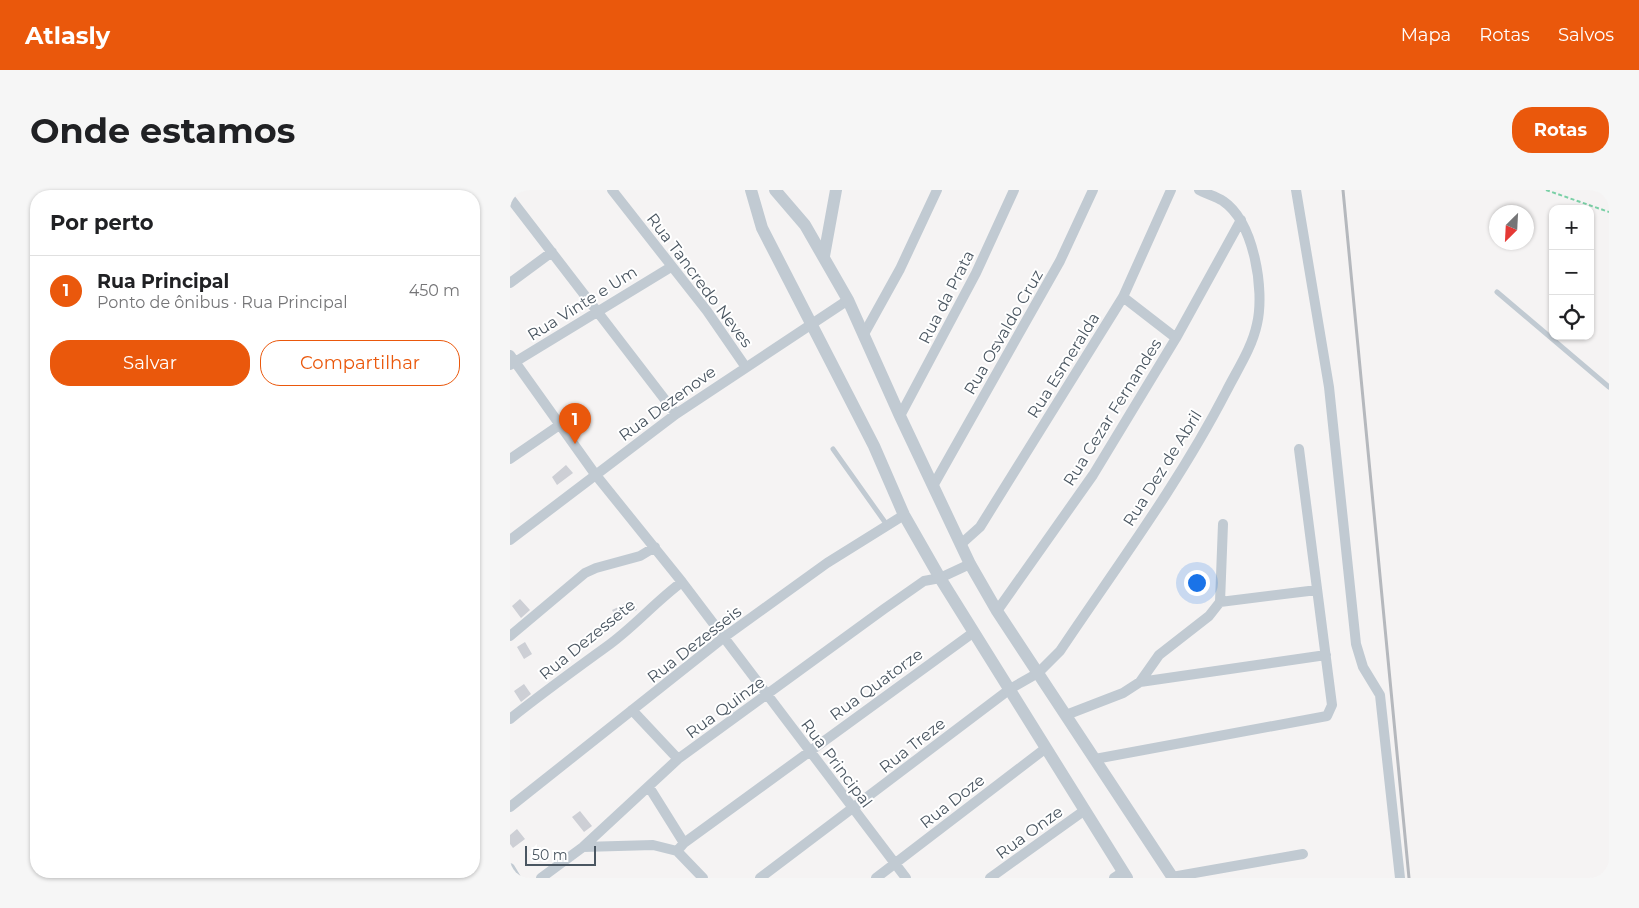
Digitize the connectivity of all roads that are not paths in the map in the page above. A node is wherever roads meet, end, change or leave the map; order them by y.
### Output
1 (514, 190) edge
2 (612, 190) edge
3 (752, 190) edge
4 (774, 190) edge
5 (836, 190) edge
6 (937, 190) edge
7 (1014, 190) edge
8 (1093, 190) edge
9 (1171, 190) edge
10 (1199, 190) edge
11 (1296, 190) edge
12 (510, 193) edge
13 (510, 198) edge
14 (1241, 220) junction
15 (552, 252) junction
16 (824, 256) junction
17 (671, 267) junction
18 (510, 283) edge
19 (1497, 292) dead end
20 (1123, 297) junction
21 (848, 300) junction
22 (596, 310) junction
23 (810, 324) junction
24 (864, 334) junction
25 (1176, 338) junction
26 (512, 361) edge
27 (745, 366) junction
28 (1609, 387) edge
29 (676, 414) junction
30 (900, 416) junction
31 (561, 424) junction
32 (833, 449) dead end
33 (1299, 449) dead end
34 (510, 459) edge
35 (595, 474) junction
36 (933, 486) junction
37 (904, 515) junction
38 (1223, 524) dead end
39 (887, 525) junction
40 (510, 540) edge
41 (961, 544) junction
42 (655, 547) junction
43 (970, 564) junction
44 (940, 578) junction
45 (682, 582) junction
46 (1317, 590) junction
47 (1220, 602) junction
48 (997, 611) junction
49 (974, 632) junction
50 (510, 636) edge
51 (723, 638) junction
52 (1326, 655) junction
53 (1038, 673) junction
54 (1140, 682) junction
55 (1010, 689) junction
56 (767, 696) junction
57 (632, 710) junction
58 (1066, 715) junction
59 (510, 719) edge
60 (1046, 748) junction
61 (809, 751) junction
62 (678, 759) junction
63 (1095, 759) junction
64 (649, 787) junction
65 (510, 807) edge
66 (853, 808) junction
67 (1085, 810) junction
68 (582, 847) junction
69 (680, 847) junction
70 (1304, 854) dead end
71 (895, 864) junction
72 (510, 868) edge
73 (1121, 876) edge
74 (516, 878) edge
75 (541, 878) edge
76 (703, 878) edge
77 (760, 878) edge
78 (876, 878) edge
79 (906, 878) edge
80 (990, 878) edge
81 (1172, 878) edge
82 (1400, 878) edge

1 - 12 street
2 - 17 street, Rua Tancredo Neves
3 - 23 street
4 - 16 street
5 - 16 street
6 - 24 street
7 - 30 street, Rua da Prata
8 - 36 street, Rua Osvaldo Cruz
9 - 20 street, Rua Esmeralda
10 - 14 street, Rua Dez de Abril
11 - 82 street
13 - 15 street
14 - 25 street, Rua Cezar Fernandes
14 - 53 street, Rua Dez de Abril
15 - 18 street
15 - 22 street
16 - 21 street
17 - 22 street, Rua Vinte e Um
17 - 27 street, Rua Tancredo Neves
19 - 28 lane
20 - 25 street
20 - 41 street, Rua Esmeralda
21 - 23 street, Rua Dezenove
21 - 24 street
22 - 26 street, Rua Vinte e Um
22 - 29 street
23 - 27 street, Rua Dezenove
23 - 37 street
24 - 30 street
25 - 48 street, Rua Cezar Fernandes
26 - 31 street, Rua Principal
27 - 29 street, Rua Dezenove
29 - 35 street, Rua Dezenove
30 - 36 street
31 - 34 street
31 - 35 street, Rua Principal
32 - 39 lane
33 - 46 street
35 - 40 street, Rua Dezenove
35 - 42 street, Rua Principal
36 - 41 street
37 - 39 street, Rua Dezesseis
37 - 44 street
38 - 47 street
39 - 51 street, Rua Dezesseis
41 - 43 street
42 - 45 street, Rua Principal
42 - 50 street
43 - 44 street, Rua Quinze
43 - 48 street
44 - 49 street
44 - 56 street, Rua Quinze
45 - 51 street, Rua Principal
45 - 59 street, Rua Dezessete
46 - 47 street
46 - 52 street
47 - 54 street
48 - 53 street
49 - 55 street
49 - 61 street, Rua Quatorze
51 - 56 street, Rua Principal
51 - 57 street, Rua Dezesseis
52 - 54 street
52 - 63 street
53 - 55 street, Rua Dez de Abril
53 - 58 street
54 - 58 street
55 - 60 street
55 - 66 street, Rua Treze
56 - 61 street, Rua Principal
56 - 62 street, Rua Quinze
57 - 62 street
57 - 65 street, Rua Dezesseis
58 - 63 street
60 - 67 street
60 - 71 street, Rua Doze
61 - 66 street, Rua Principal
61 - 69 street, Rua Quatorze
62 - 64 street, Rua Quinze
63 - 81 street
64 - 68 street, Rua Quinze
64 - 69 street
66 - 71 street, Rua Principal
66 - 77 street, Rua Treze
67 - 73 street
67 - 80 street, Rua Onze
68 - 69 street
68 - 75 street, Rua Quinze
69 - 76 street
70 - 81 street
71 - 78 street, Rua Doze
71 - 79 street, Rua Principal
72 - 74 street

